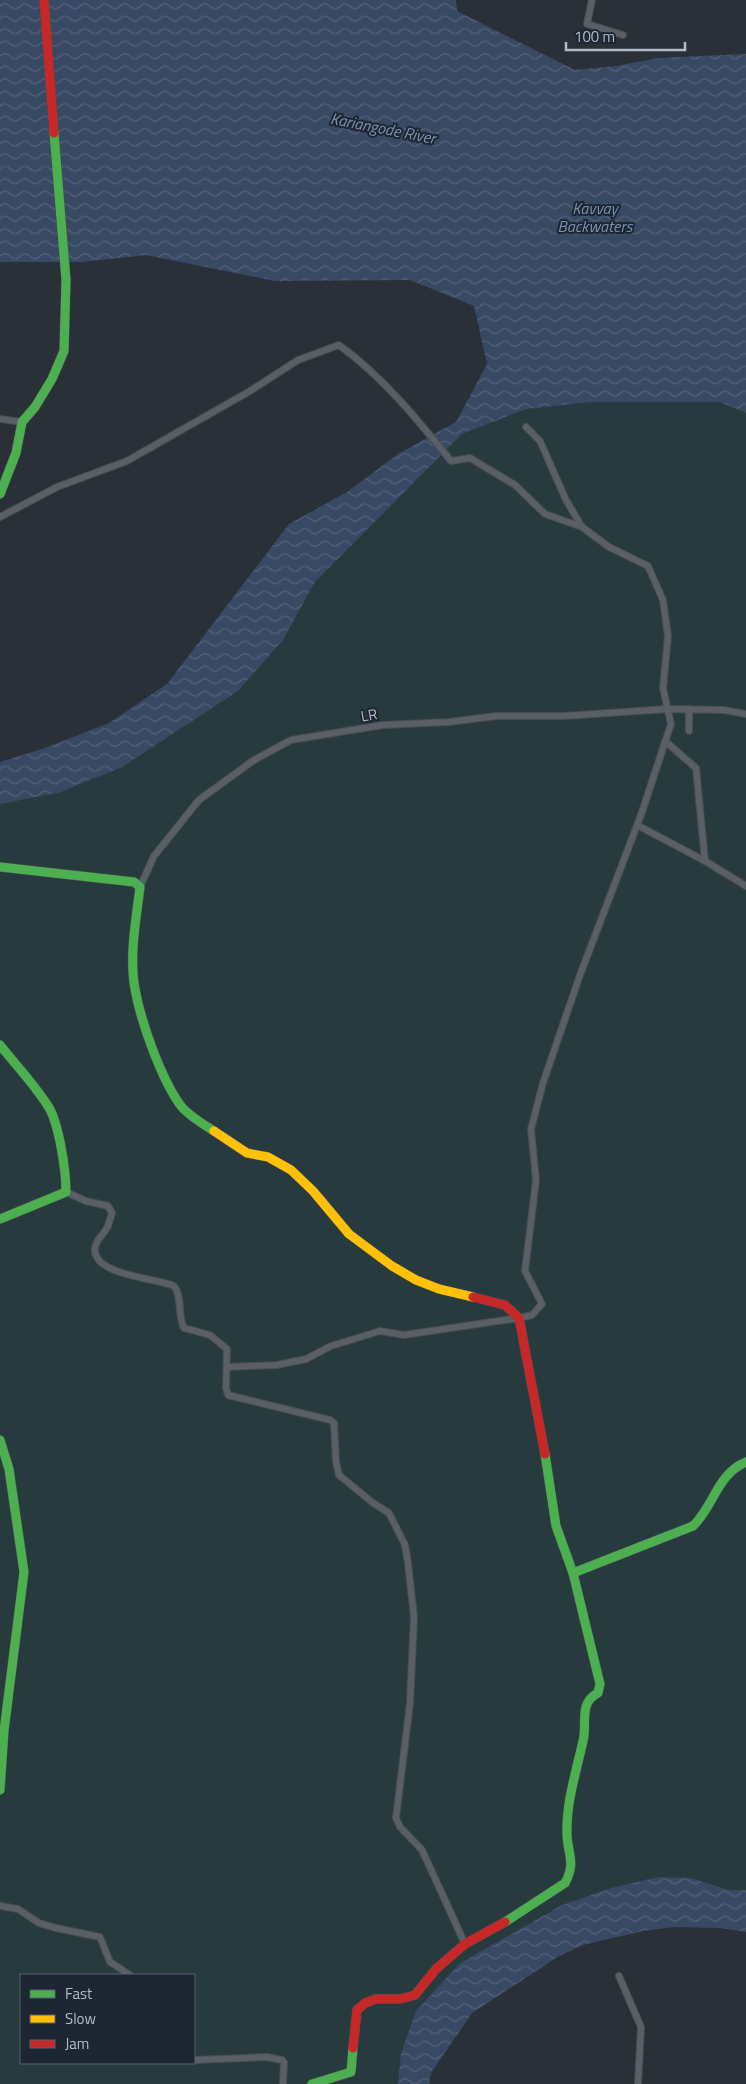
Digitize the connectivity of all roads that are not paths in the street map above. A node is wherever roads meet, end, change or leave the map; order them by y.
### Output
1 (44, 0) edge
2 (592, 0) edge
3 (623, 35) dead end
4 (0, 419) edge
5 (22, 422) junction
6 (526, 426) dead end
7 (0, 494) edge
8 (0, 517) edge
9 (582, 527) junction
10 (668, 709) junction
11 (689, 709) junction
12 (746, 714) edge
13 (689, 731) dead end
14 (665, 741) junction
15 (637, 825) junction
16 (705, 861) junction
17 (0, 867) edge
18 (746, 886) edge
19 (140, 887) junction
20 (0, 1044) edge
21 (66, 1192) junction
22 (0, 1219) edge
23 (519, 1318) junction
24 (228, 1367) junction
25 (0, 1440) edge
26 (746, 1462) edge
27 (573, 1573) junction
28 (0, 1790) edge
29 (0, 1906) edge
30 (465, 1944) junction
31 (128, 1974) edge
32 (619, 1976) dead end
33 (195, 2060) edge
34 (283, 2084) edge
35 (312, 2084) edge
36 (638, 2084) edge

1 - 5 street
2 - 3 street
4 - 5 street
5 - 7 street
6 - 9 street
8 - 9 street
9 - 10 street
10 - 11 street, LR
10 - 14 street
10 - 19 street, LR
11 - 12 street, LR
11 - 13 street
14 - 15 street
14 - 16 street
15 - 16 street
15 - 23 street
16 - 18 street
17 - 19 street
19 - 23 street
20 - 21 street
21 - 22 street
21 - 24 street
23 - 24 street
23 - 27 street
24 - 30 street
25 - 28 street
26 - 27 street
27 - 30 street
29 - 31 street
30 - 35 street
32 - 36 street
33 - 34 street

